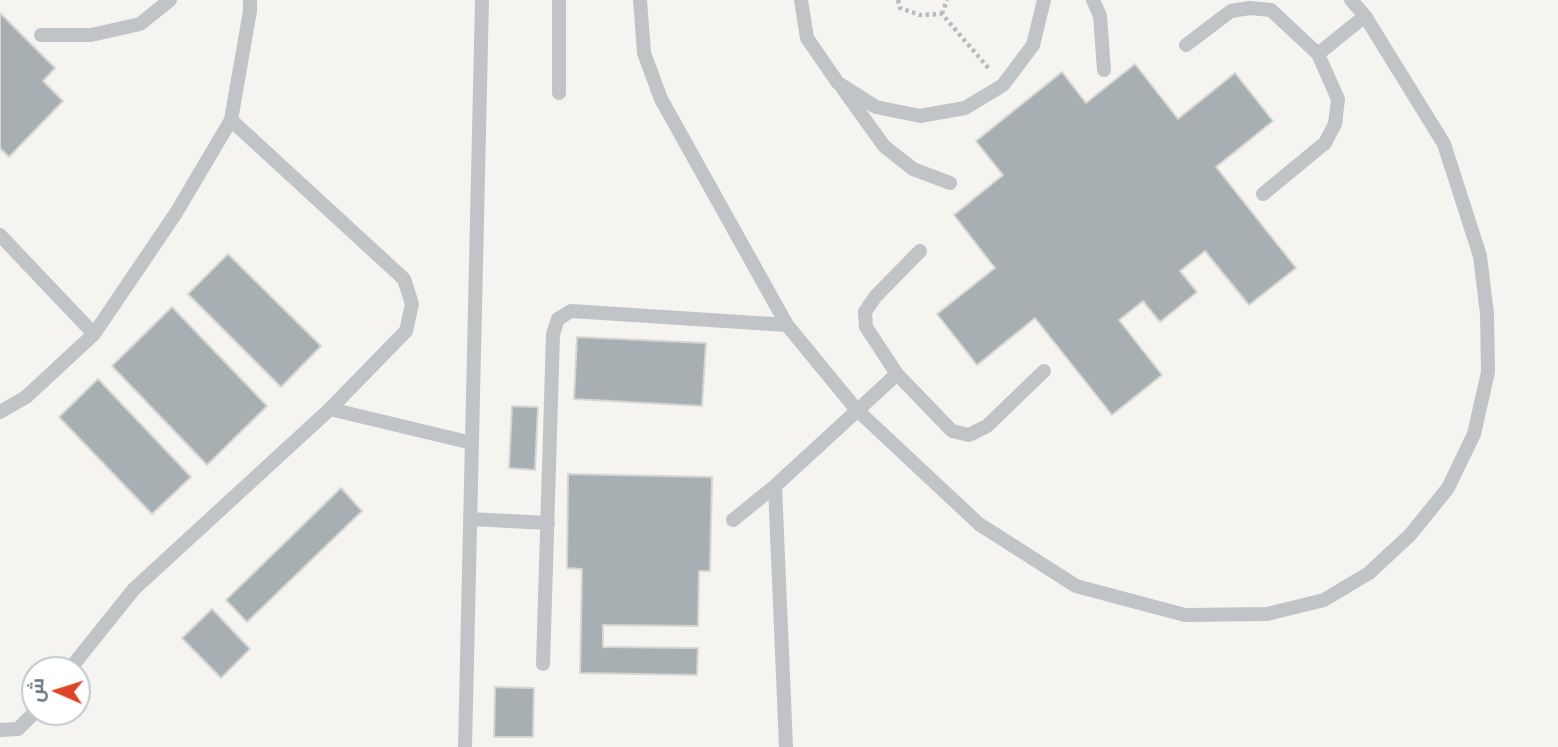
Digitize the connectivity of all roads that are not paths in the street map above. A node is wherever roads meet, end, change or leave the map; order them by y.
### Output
1 (170, 0) edge
2 (250, 0) edge
3 (482, 0) edge
4 (559, 0) edge
5 (640, 0) edge
6 (801, 0) edge
7 (1044, 0) edge
8 (1093, 0) edge
9 (1351, 0) edge
10 (1365, 16) junction
11 (41, 35) dead end
12 (1186, 45) dead end
13 (1318, 54) junction
14 (1104, 70) dead end
15 (838, 83) junction
16 (559, 93) dead end
17 (231, 120) junction
18 (950, 183) dead end
19 (1263, 194) dead end
20 (0, 235) edge
21 (920, 251) dead end
22 (787, 324) junction
23 (94, 334) junction
24 (1044, 371) dead end
25 (897, 374) junction
26 (330, 409) junction
27 (856, 409) junction
28 (0, 412) edge
29 (472, 443) junction
30 (775, 486) junction
31 (470, 519) junction
32 (733, 520) dead end
33 (548, 523) junction
34 (80, 656) edge
35 (542, 664) dead end
36 (21, 726) edge
37 (0, 730) edge
38 (465, 747) edge
39 (786, 747) edge

1 - 11 lane
2 - 17 lane
3 - 29 lane
4 - 16 lane
5 - 22 lane
6 - 15 lane
7 - 15 lane
8 - 14 lane
9 - 10 lane
10 - 13 lane
10 - 27 lane
12 - 13 lane
13 - 19 lane
15 - 18 lane
17 - 23 lane
17 - 26 lane
20 - 23 lane
21 - 25 lane
22 - 27 lane
22 - 33 lane
23 - 28 lane
24 - 25 lane
25 - 27 lane
26 - 29 lane
26 - 34 lane
27 - 30 lane
29 - 31 lane
30 - 32 lane
30 - 39 lane
31 - 33 lane
31 - 38 lane
33 - 35 lane
36 - 37 lane

